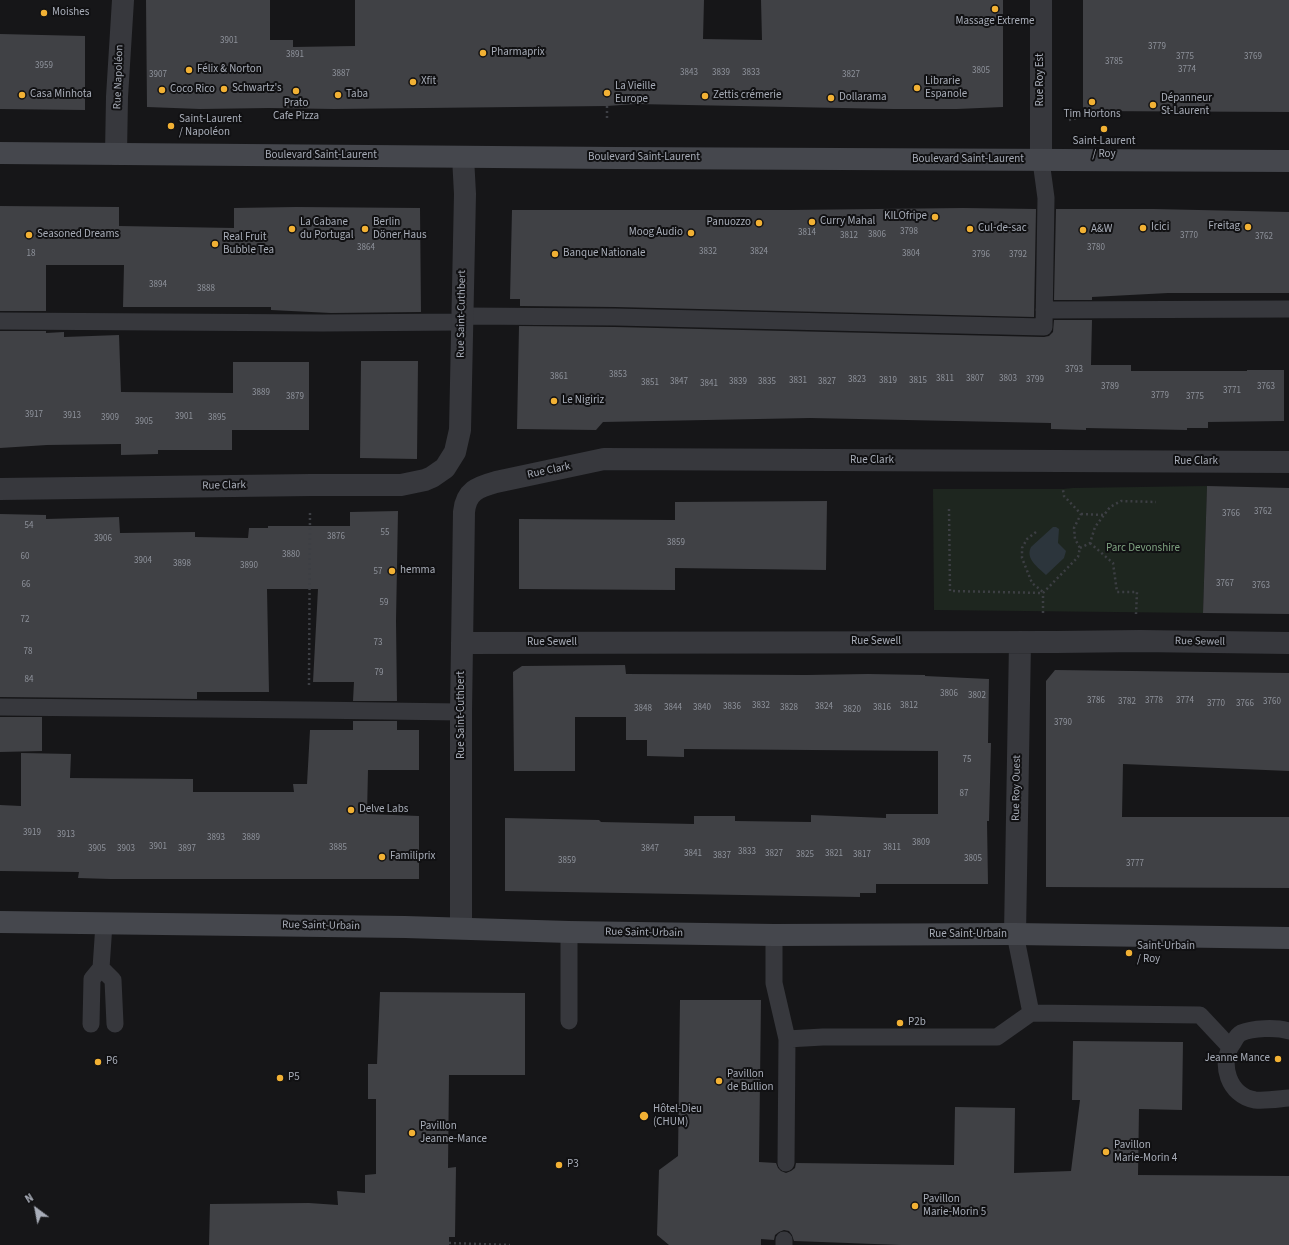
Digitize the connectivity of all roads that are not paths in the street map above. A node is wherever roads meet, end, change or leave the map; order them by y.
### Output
1 (123, 0) edge
2 (1041, 0) edge
3 (0, 153) edge
4 (116, 154) junction
5 (463, 156) junction
6 (1041, 160) junction
7 (1289, 161) edge
8 (1289, 309) edge
9 (1044, 310) junction
10 (462, 319) junction
11 (0, 321) edge
12 (1289, 462) edge
13 (445, 468) joint
14 (0, 489) edge
15 (465, 502) joint
16 (1020, 642) junction
17 (1289, 642) edge
18 (462, 643) junction
19 (0, 707) edge
20 (461, 712) junction
21 (0, 922) edge
22 (104, 924) junction
23 (461, 928) junction
24 (569, 932) junction
25 (1015, 934) junction
26 (774, 935) junction
27 (1289, 938) edge
28 (101, 968) junction
29 (1031, 1013) junction
30 (569, 1021) dead end
31 (91, 1024) dead end
32 (115, 1024) dead end
33 (1289, 1031) edge
34 (787, 1039) junction
35 (1230, 1046) junction
36 (1289, 1098) edge
37 (786, 1163) dead end

1 - 4 street, Rue Napoléon
2 - 6 street, Rue Roy Est
3 - 4 main road, Boulevard Saint-Laurent
4 - 5 main road, Boulevard Saint-Laurent
5 - 6 main road, Boulevard Saint-Laurent
5 - 10 street, Rue Saint-Cuthbert
6 - 7 main road, Boulevard Saint-Laurent
6 - 9 lane
8 - 9 lane
9 - 10 lane
10 - 11 lane
10 - 13 street, Rue Saint-Cuthbert
12 - 15 street, Rue Clark
13 - 14 street, Rue Clark
15 - 18 street, Rue Saint-Cuthbert
16 - 17 street, Rue Sewell
16 - 18 street, Rue Sewell
16 - 25 street, Rue Roy Ouest
18 - 20 street, Rue Saint-Cuthbert
19 - 20 lane
20 - 23 street, Rue Saint-Cuthbert
21 - 22 main road, Rue Saint-Urbain
22 - 23 main road, Rue Saint-Urbain
22 - 28 lane
23 - 24 main road, Rue Saint-Urbain
24 - 26 main road, Rue Saint-Urbain
24 - 30 lane
25 - 26 main road, Rue Saint-Urbain
25 - 27 main road, Rue Saint-Urbain
25 - 29 lane
26 - 34 lane
28 - 31 lane
28 - 32 lane
29 - 34 lane
29 - 35 lane
33 - 35 lane
34 - 37 lane
35 - 36 lane

